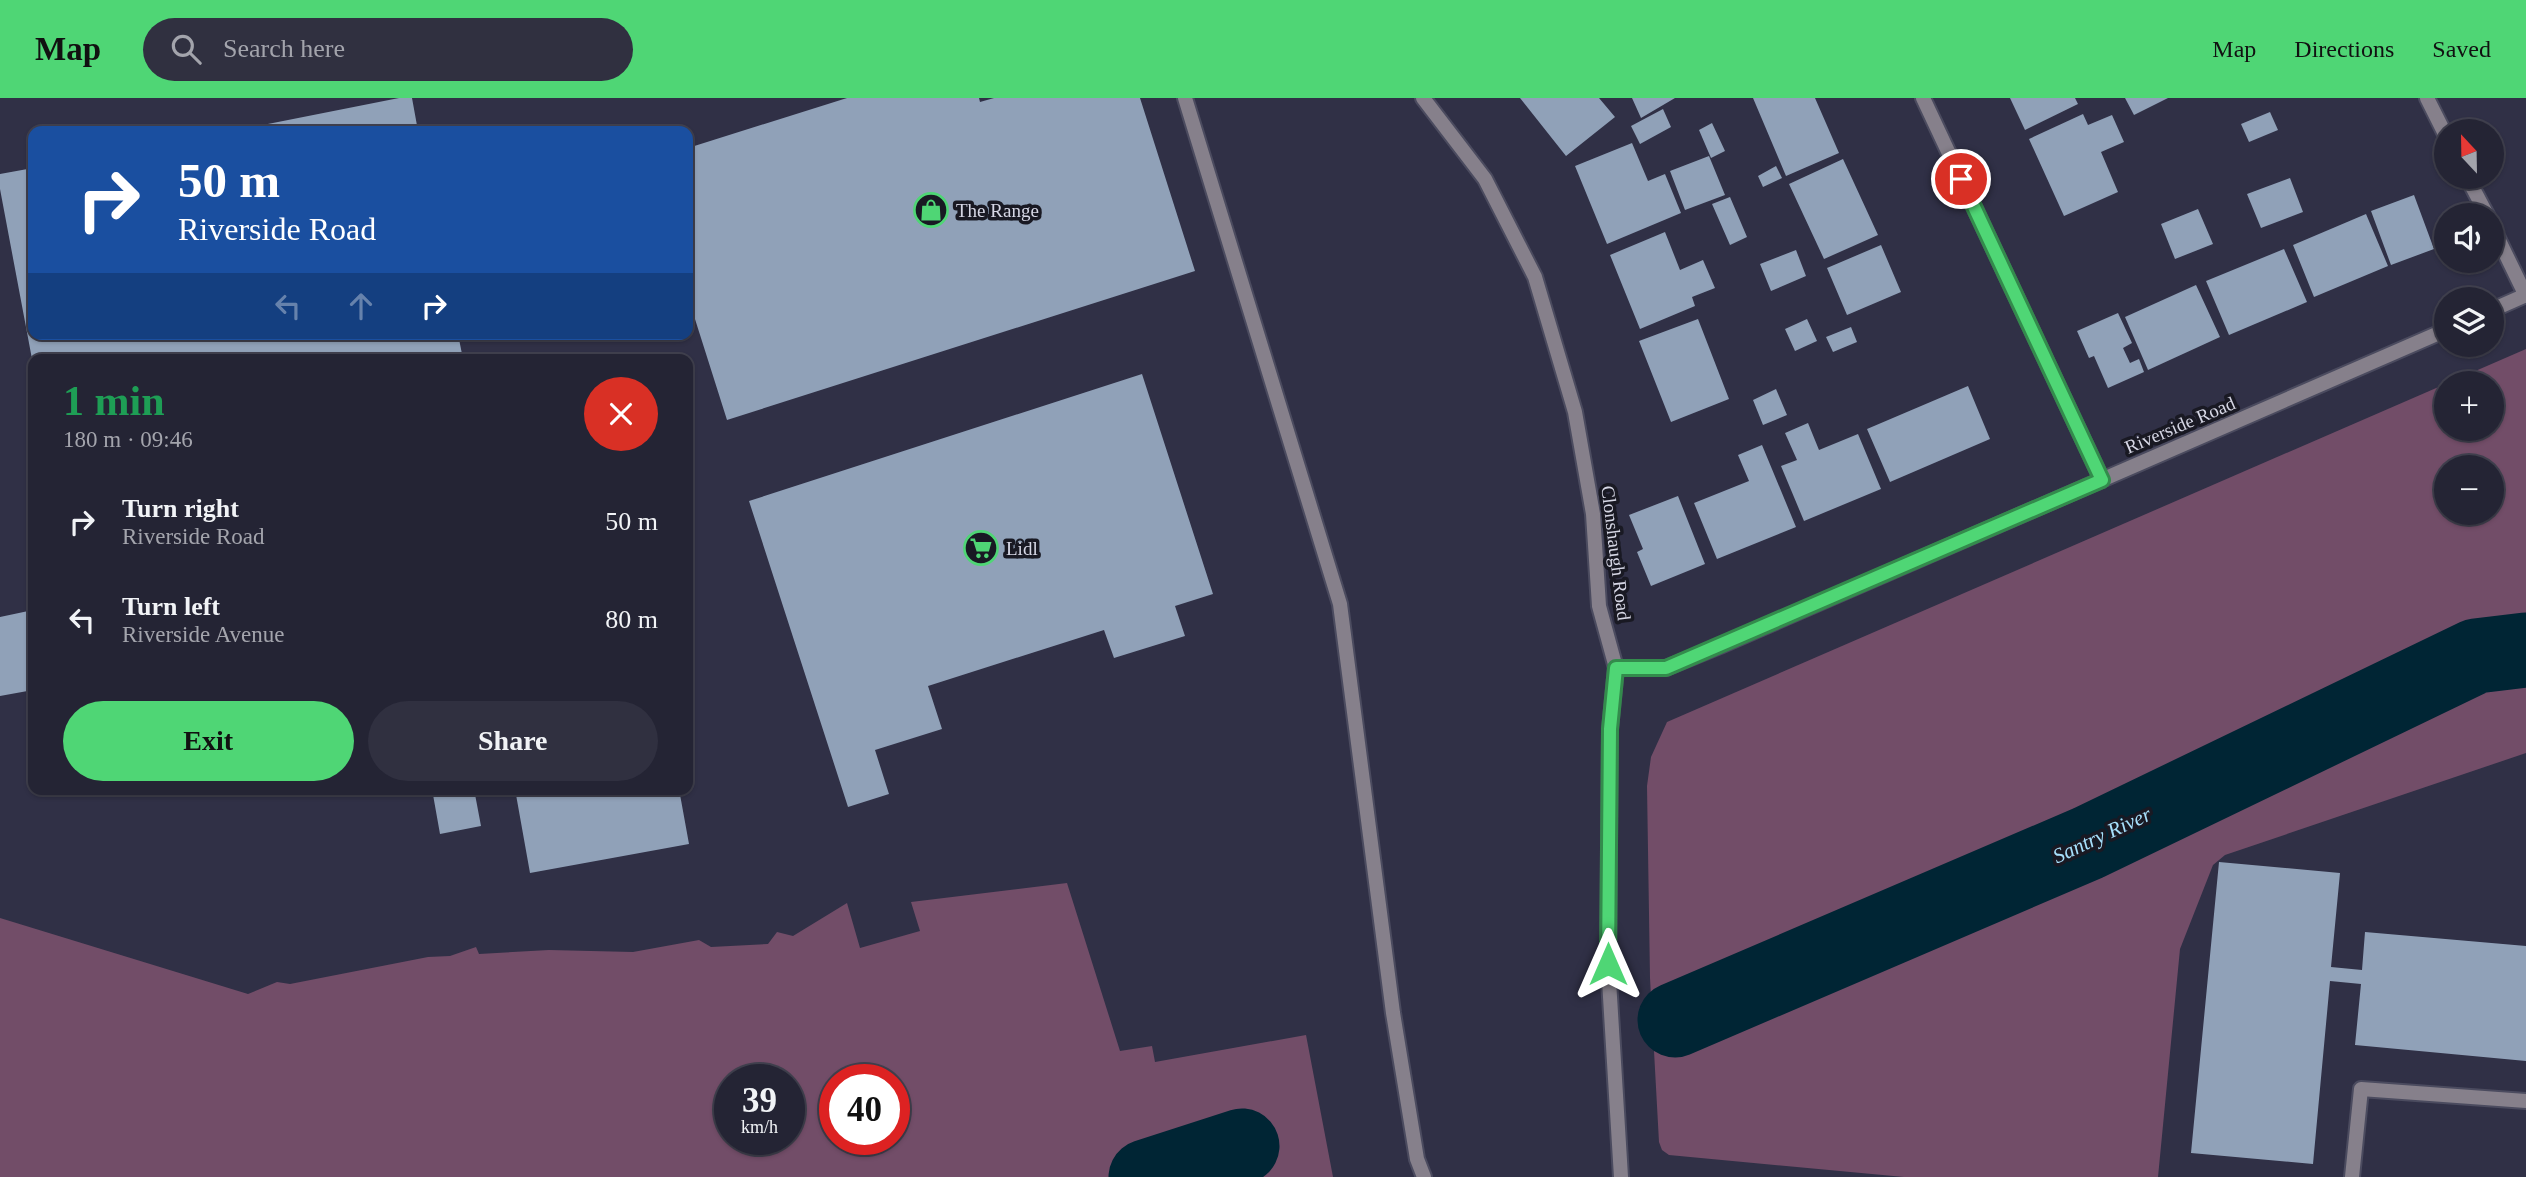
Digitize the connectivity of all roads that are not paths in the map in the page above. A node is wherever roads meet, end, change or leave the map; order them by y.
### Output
1 (1185, 98) edge
2 (1423, 98) edge
3 (1923, 98) edge
4 (2427, 98) edge
5 (2438, 119) edge
6 (2504, 251) edge
7 (2526, 296) edge
8 (2504, 305) edge
9 (2434, 335) edge
10 (2102, 480) junction
11 (1616, 668) junction
12 (2526, 1101) edge
13 (1424, 1177) edge
14 (1621, 1177) edge
15 (2352, 1177) edge

1 - 13 street
2 - 11 street, Clonshaugh Road
3 - 10 street
4 - 5 street
6 - 7 street
7 - 8 street
9 - 10 street, Riverside Road
10 - 11 street, Riverside Road
11 - 14 street, Clonshaugh Road
12 - 15 street

